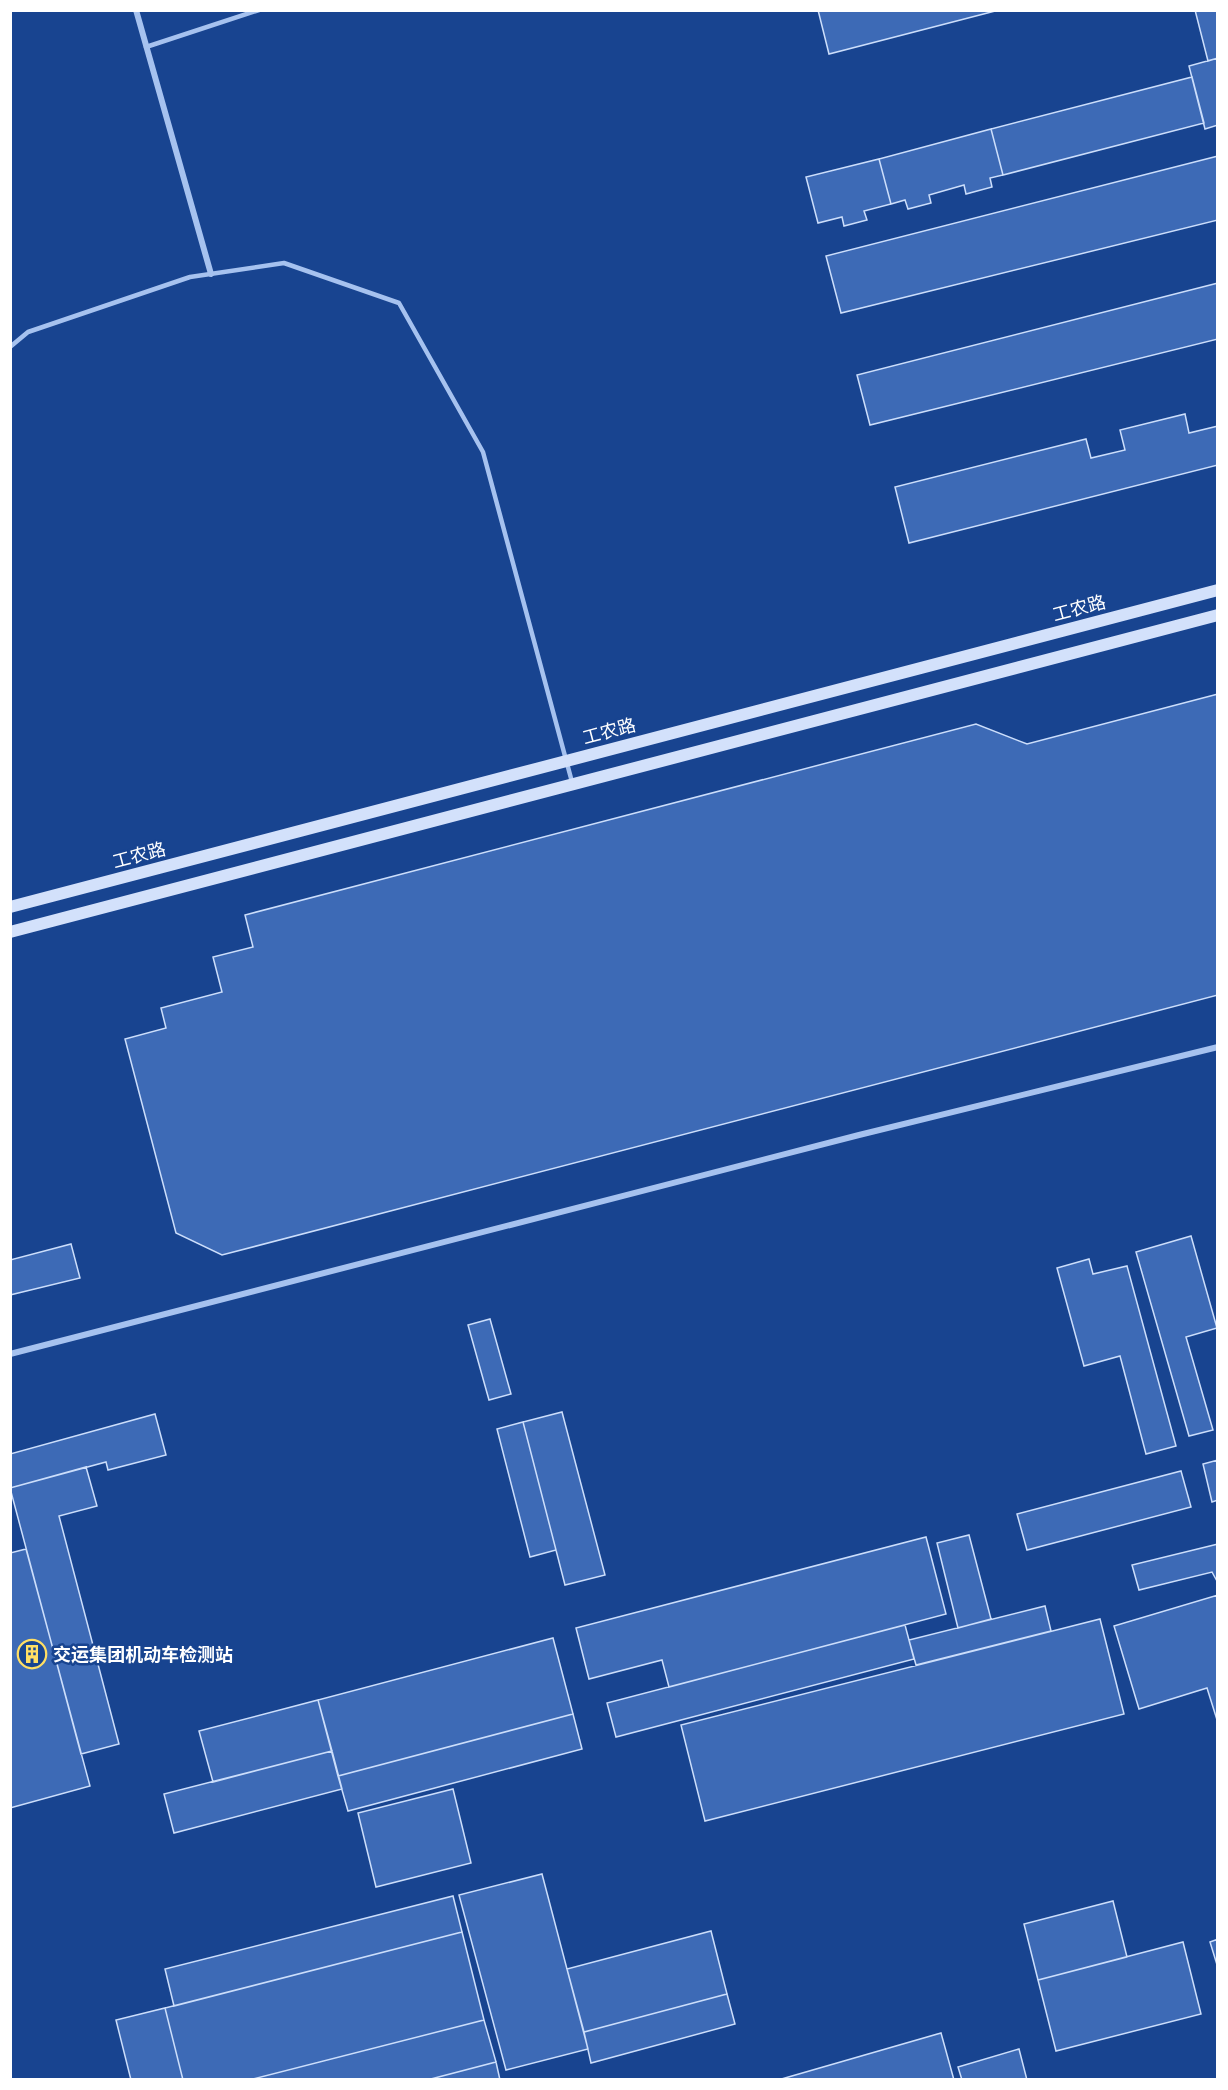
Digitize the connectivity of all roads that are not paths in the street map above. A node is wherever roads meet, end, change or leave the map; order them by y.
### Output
1 (136, 10) edge
2 (259, 10) edge
3 (146, 47) junction
4 (211, 274) junction
5 (10, 347) edge
6 (1218, 590) edge
7 (1218, 615) edge
8 (566, 761) junction
9 (573, 784) junction
10 (10, 907) edge
11 (10, 932) edge
12 (1218, 1047) edge
13 (10, 1354) edge

1 - 3 street
2 - 3 lane
3 - 4 street
4 - 5 lane
4 - 8 lane
6 - 8 street, 工农路
7 - 9 street
8 - 9 lane
8 - 10 street, 工农路
9 - 11 street
12 - 13 street

